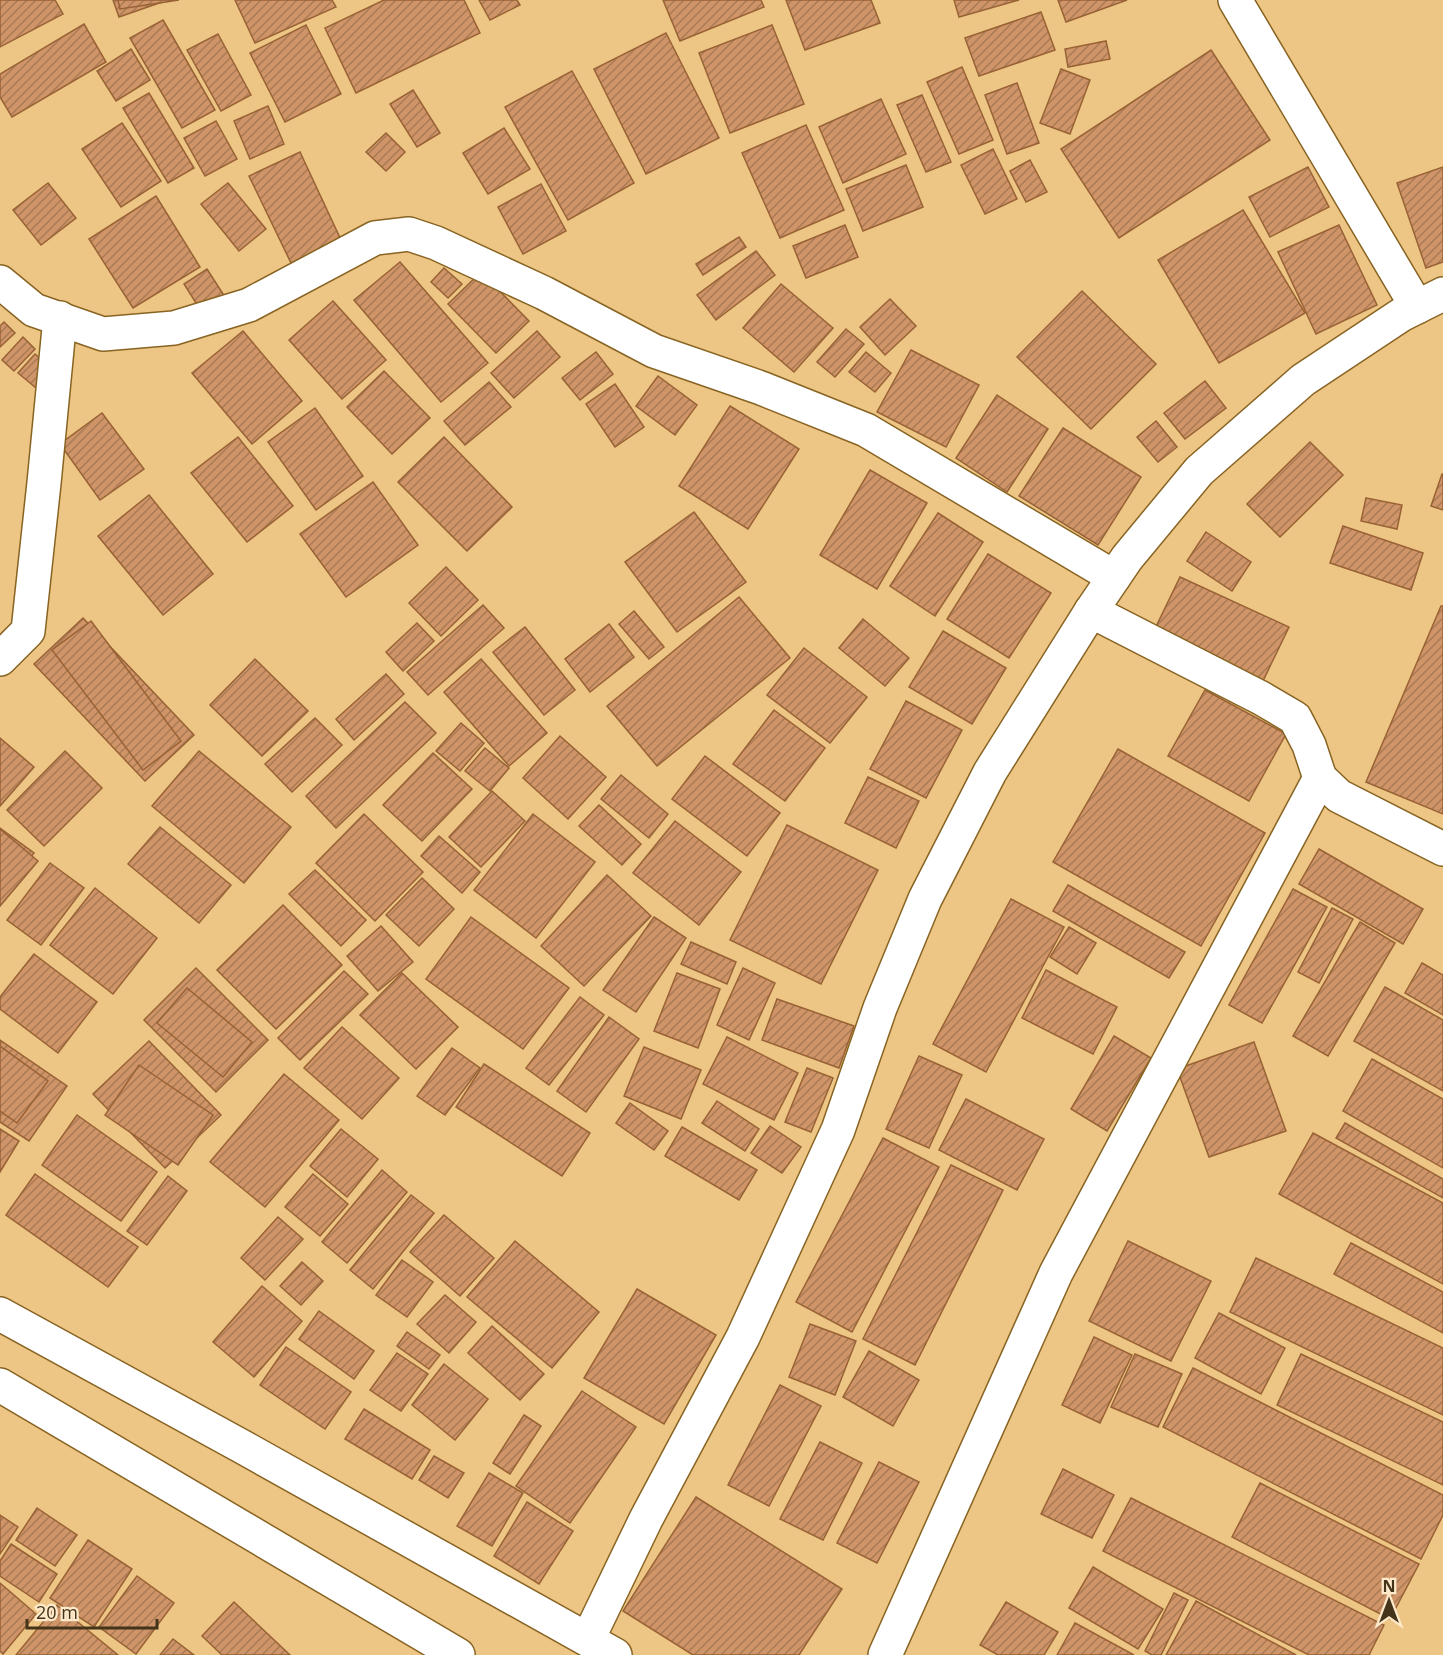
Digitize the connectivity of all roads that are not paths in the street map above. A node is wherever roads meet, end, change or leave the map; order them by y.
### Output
1 (1235, 0) edge
2 (0, 282) edge
3 (1430, 300) edge
4 (60, 318) junction
5 (1114, 576) junction
6 (1091, 611) junction
7 (0, 659) edge
8 (1320, 778) junction
9 (1443, 849) edge
10 (0, 1314) edge
11 (0, 1385) edge
12 (602, 1647) edge
13 (458, 1655) edge
14 (885, 1655) edge

1 - 3 main road
2 - 4 main road
3 - 5 main road
4 - 5 main road
4 - 7 main road
5 - 6 main road
6 - 8 main road
6 - 12 main road
8 - 9 main road
8 - 14 main road
10 - 12 main road
11 - 13 main road

